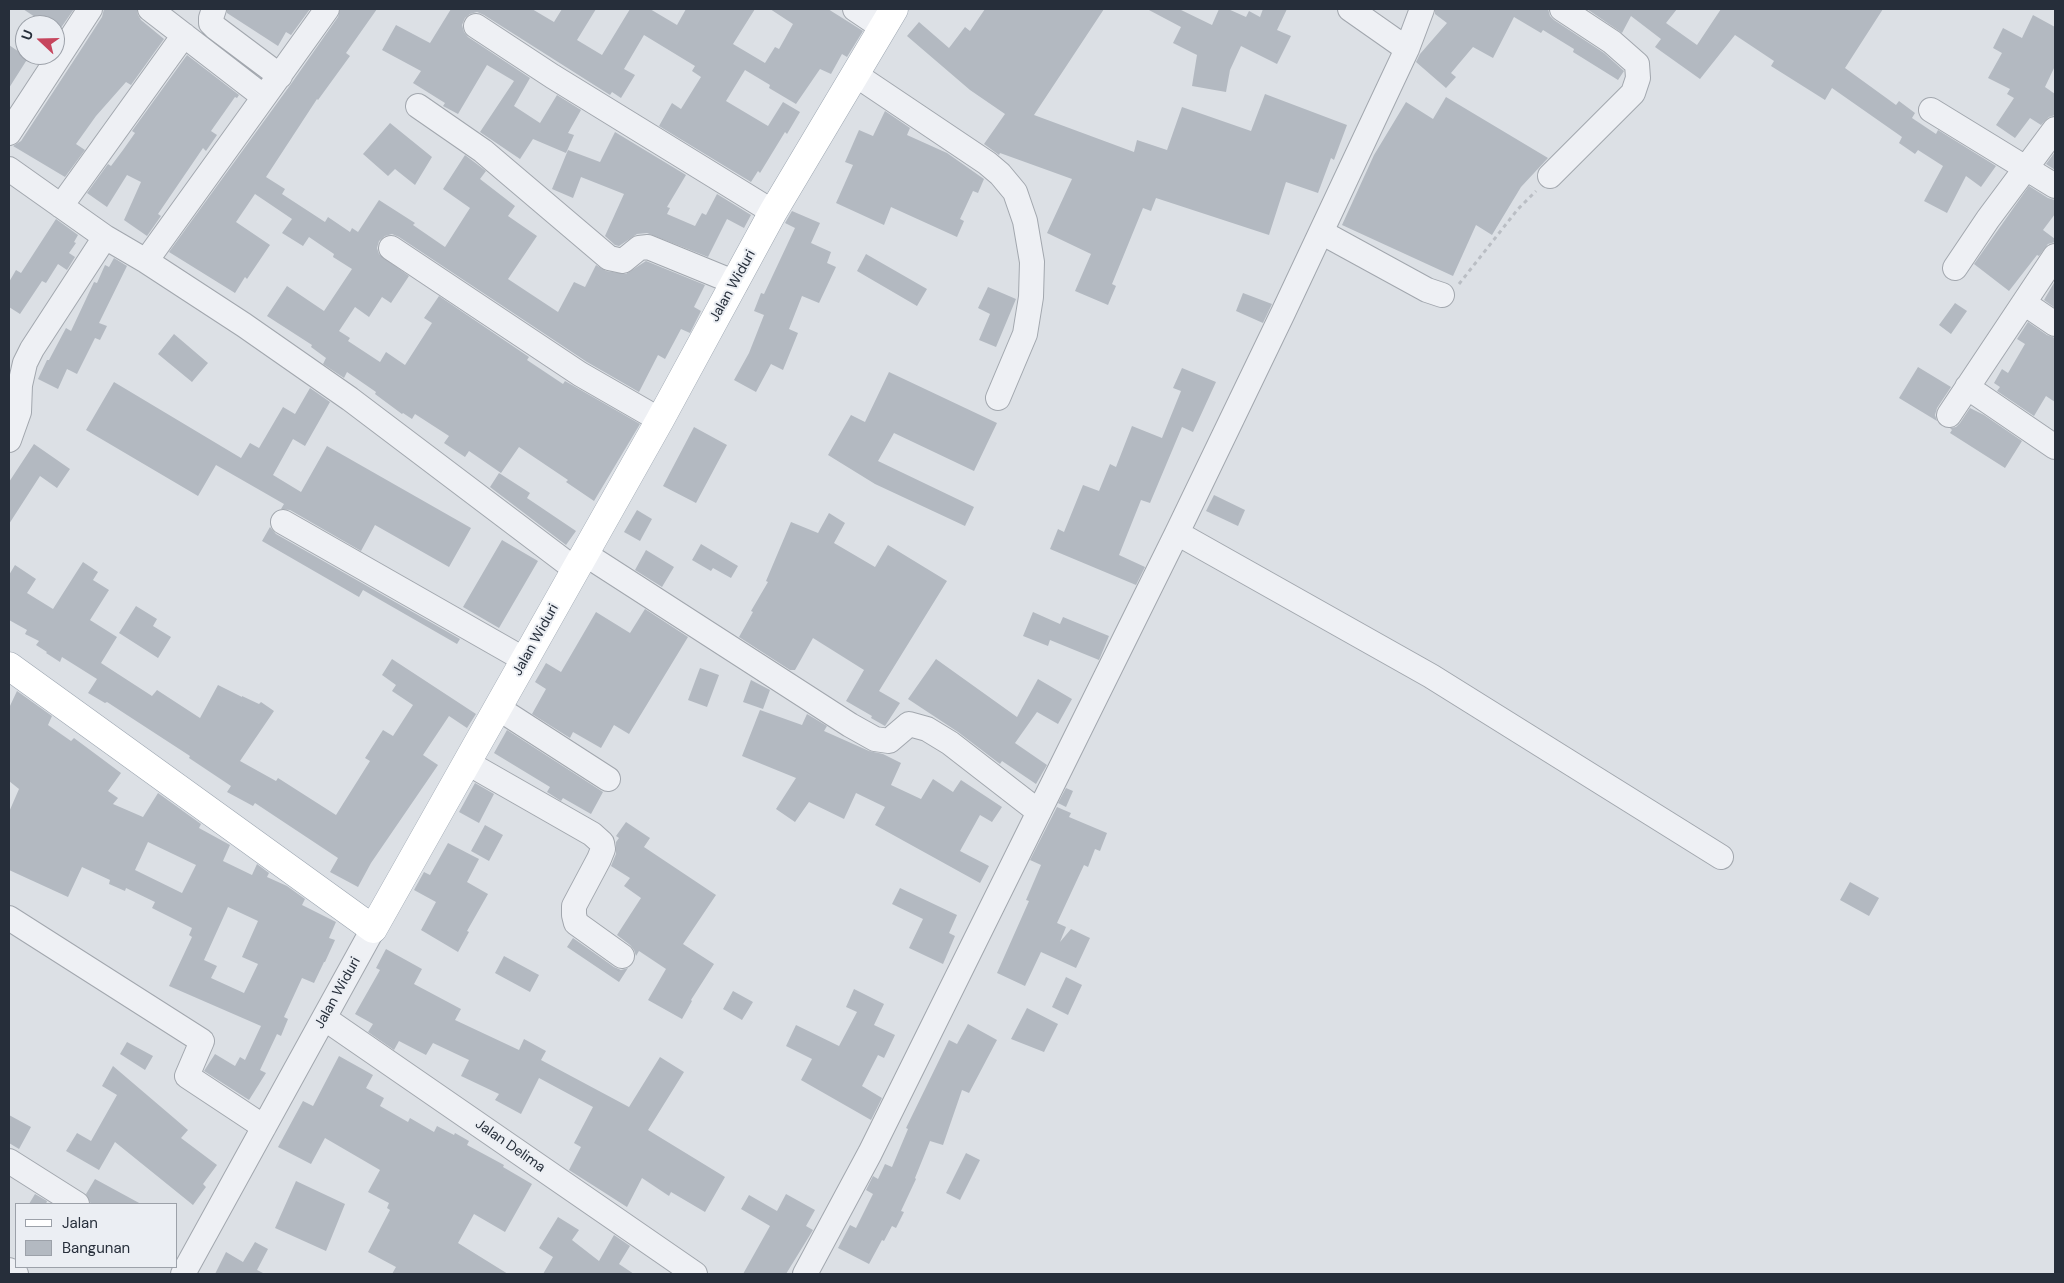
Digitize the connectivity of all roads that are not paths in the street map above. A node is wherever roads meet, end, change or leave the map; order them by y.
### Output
1 (90, 9) edge
2 (150, 9) edge
3 (214, 9) edge
4 (327, 9) edge
5 (855, 9) edge
6 (1350, 9) edge
7 (1422, 9) edge
8 (1562, 9) edge
9 (888, 16) edge
10 (476, 26) dead end
11 (184, 35) junction
12 (1407, 49) junction
13 (856, 75) junction
14 (280, 76) junction
15 (264, 96) junction
16 (418, 106) dead end
17 (1931, 110) dead end
18 (2055, 129) edge
19 (9, 133) edge
20 (2026, 168) junction
21 (9, 170) edge
22 (1550, 176) road end
23 (2055, 186) edge
24 (62, 206) junction
25 (774, 212) junction
26 (1321, 232) junction
27 (105, 237) junction
28 (392, 248) dead end
29 (2055, 256) edge
30 (146, 261) junction
31 (1954, 268) dead end
32 (736, 283) junction
33 (1442, 295) road end
34 (2024, 304) junction
35 (2055, 324) edge
36 (1967, 387) junction
37 (998, 398) dead end
38 (1949, 415) dead end
39 (660, 420) junction
40 (9, 440) edge
41 (2055, 447) edge
42 (284, 522) dead end
43 (1177, 533) junction
44 (580, 562) junction
45 (525, 660) junction
46 (9, 666) edge
47 (498, 708) junction
48 (466, 762) junction
49 (608, 779) dead end
50 (1038, 812) junction
51 (1721, 857) dead end
52 (9, 918) edge
53 (373, 929) junction
54 (622, 956) dead end
55 (324, 1018) junction
56 (264, 1127) junction
57 (9, 1161) edge
58 (75, 1203) edge
59 (182, 1269) edge
60 (9, 1270) edge
61 (16, 1274) edge
62 (695, 1274) edge
63 (805, 1274) edge

1 - 19 street
2 - 11 street
3 - 14 street
4 - 14 street
5 - 9 street
6 - 12 street
7 - 12 street
8 - 22 street
9 - 13 main road, Jalan Widuri
10 - 25 street
11 - 15 street
11 - 24 street
12 - 26 street
13 - 25 main road, Jalan Widuri
13 - 37 street
14 - 15 street
15 - 30 street
16 - 32 street
17 - 20 street
18 - 20 street
20 - 23 street
20 - 31 street
21 - 24 street
24 - 27 street
25 - 32 main road, Jalan Widuri
26 - 33 street
26 - 43 street
27 - 30 street
27 - 40 street
28 - 39 street
29 - 34 street
30 - 44 street
32 - 39 main road, Jalan Widuri
34 - 35 street
34 - 36 street
36 - 38 street
36 - 41 street
39 - 44 main road, Jalan Widuri
42 - 45 street
43 - 50 street
43 - 51 street
44 - 45 main road, Jalan Widuri
44 - 50 street
45 - 47 main road, Jalan Widuri
46 - 53 main road
47 - 48 main road, Jalan Widuri
47 - 49 street
48 - 53 main road, Jalan Widuri
48 - 54 street
50 - 63 street
52 - 56 street
53 - 55 street, Jalan Widuri
55 - 56 street, Jalan Widuri
55 - 62 street, Jalan Delima
56 - 59 street, Jalan Widuri
57 - 58 street
60 - 61 street

